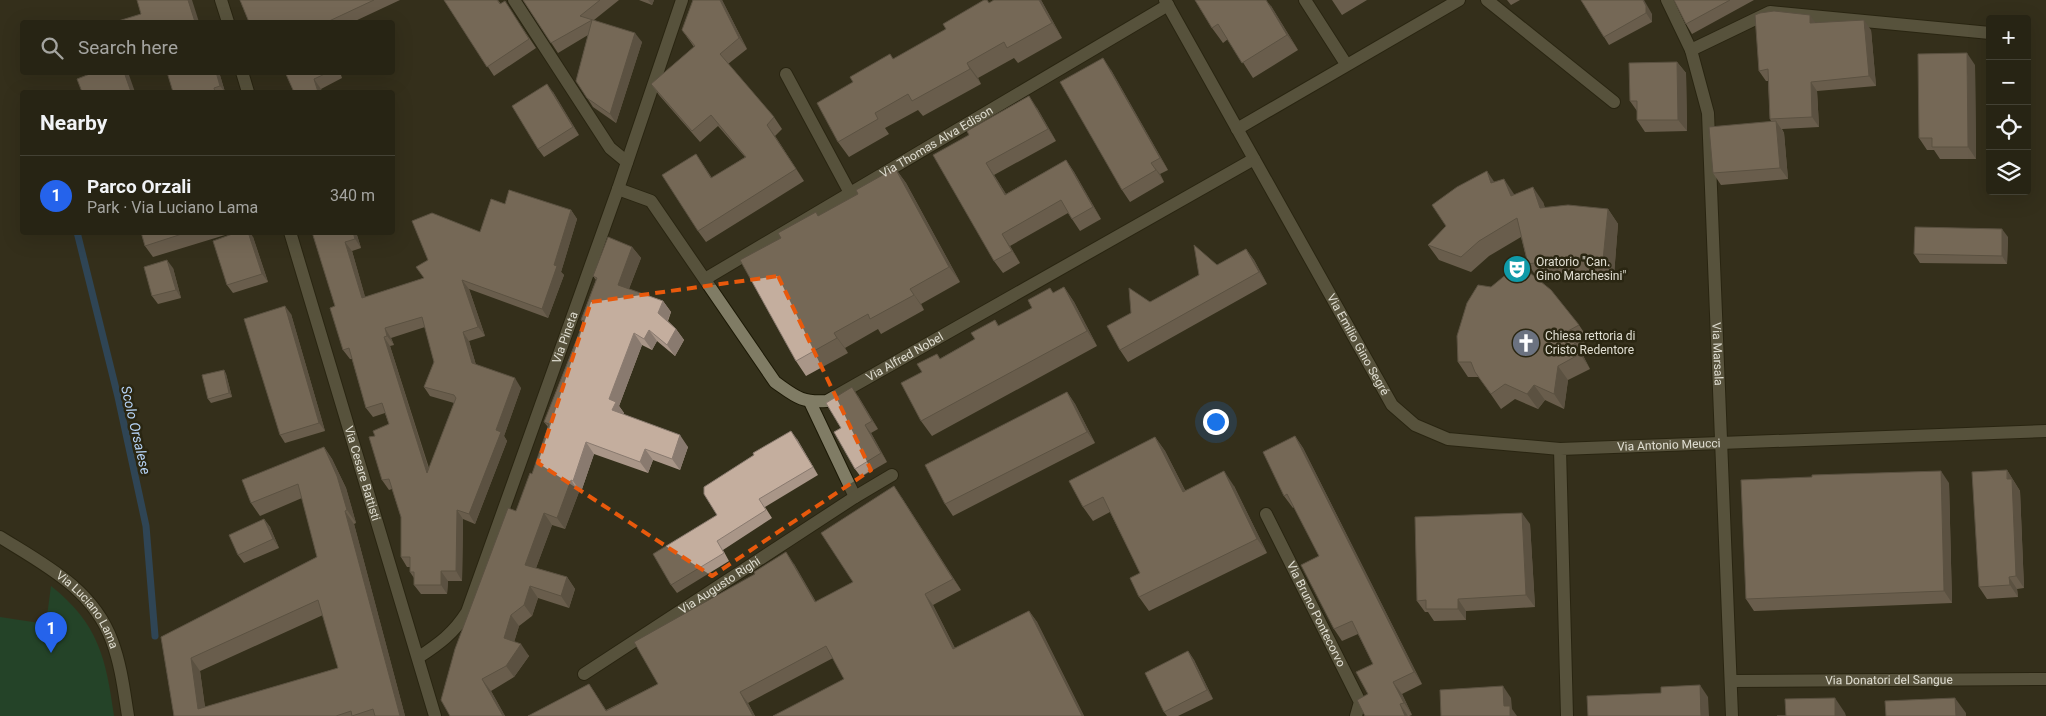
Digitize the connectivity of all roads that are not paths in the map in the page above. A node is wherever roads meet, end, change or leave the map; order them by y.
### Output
1 (221, 0) edge
2 (514, 0) edge
3 (682, 0) edge
4 (1305, 0) edge
5 (1459, 0) edge
6 (1487, 0) edge
7 (1667, 0) edge
8 (1166, 2) edge
9 (227, 20) edge
10 (1986, 33) edge
11 (1691, 50) junction
12 (1346, 64) junction
13 (786, 74) dead end
14 (243, 75) edge
15 (247, 90) edge
16 (1614, 102) dead end
17 (1237, 129) junction
18 (1254, 159) junction
19 (627, 162) junction
20 (618, 189) junction
21 (850, 193) junction
22 (291, 235) edge
23 (705, 279) junction
24 (810, 402) junction
25 (2046, 431) edge
26 (1722, 443) junction
27 (1560, 449) junction
28 (892, 475) dead end
29 (855, 497) junction
30 (1266, 514) dead end
31 (0, 538) edge
32 (419, 657) junction
33 (584, 674) dead end
34 (2046, 679) edge
35 (1731, 681) junction
36 (128, 716) edge
37 (435, 716) edge
38 (1356, 716) edge
39 (1567, 716) edge
40 (1732, 716) edge

1 - 9 street
2 - 19 street
3 - 19 street, Via Pineta
4 - 12 street
5 - 12 street
6 - 16 street
7 - 11 street, Via Marsala
8 - 17 street, Via Emilio Gino Segré
8 - 21 street, Via Thomas Alva Edison
10 - 11 street
11 - 26 street, Via Marsala
12 - 17 street
13 - 21 street
14 - 15 street
17 - 18 street, Via Emilio Gino Segré
18 - 24 street, Via Alfred Nobel
18 - 27 street, Via Emilio Gino Segré
19 - 20 street, Via Pineta
20 - 23 street
20 - 32 street, Via Pineta
21 - 23 street, Via Thomas Alva Edison
22 - 32 street, Via Cesare Battisti
23 - 24 street
24 - 29 street
25 - 26 street, Via Antonio Meucci
26 - 27 street, Via Antonio Meucci
26 - 35 street, Via Marsala
27 - 39 street
28 - 29 street, Via Augusto Righi
29 - 33 street, Via Augusto Righi
30 - 38 street, Via Bruno Pontecorvo
31 - 36 street, Via Luciano Lama
32 - 37 street, Via Cesare Battisti
34 - 35 street, Via Donatori del Sangue
35 - 40 street, Via Marsala

